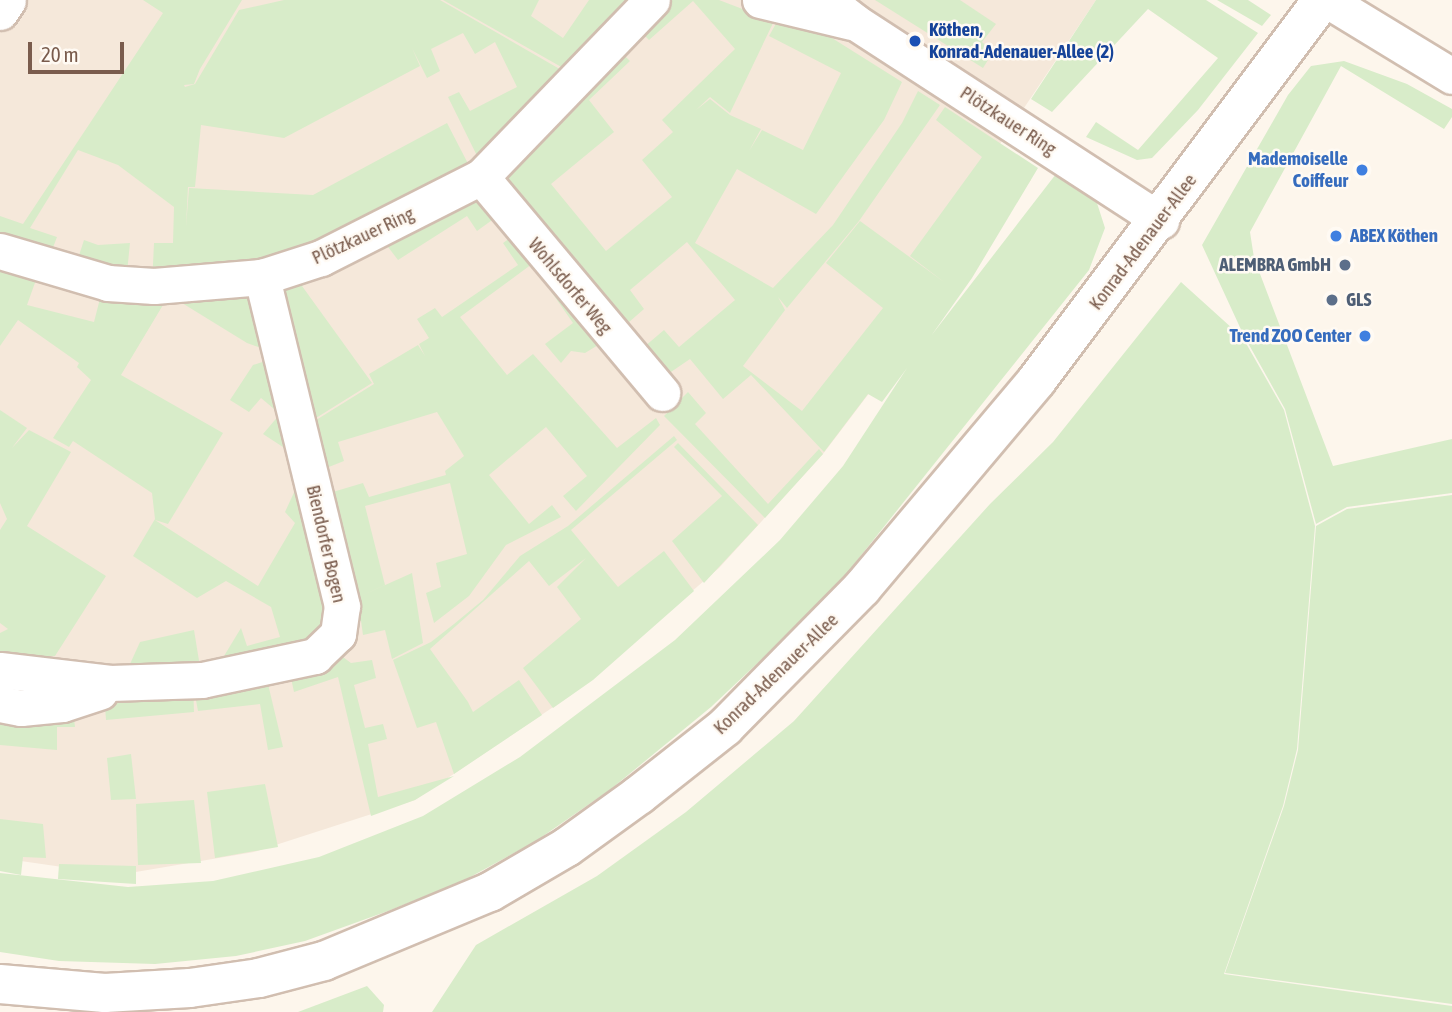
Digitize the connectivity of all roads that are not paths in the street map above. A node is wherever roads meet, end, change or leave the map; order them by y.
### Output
1 (8, 0) edge
2 (651, 0) edge
3 (760, 0) edge
4 (827, 0) edge
5 (1325, 0) edge
6 (0, 12) edge
7 (855, 22) junction
8 (1452, 76) edge
9 (481, 177) junction
10 (1160, 221) junction
11 (0, 251) edge
12 (262, 277) junction
13 (662, 393) dead end
14 (0, 670) edge
15 (127, 684) junction
16 (0, 704) edge
17 (0, 984) edge

1 - 6 street
2 - 9 street, Plötzkauer Ring
3 - 7 street, Plötzkauer Ring
4 - 7 street, Plötzkauer Ring
5 - 8 street
5 - 10 main road, Konrad-Adenauer-Allee
7 - 10 street, Plötzkauer Ring
9 - 12 street, Plötzkauer Ring
9 - 13 street, Wohlsdorfer Weg
10 - 17 main road, Konrad-Adenauer-Allee
11 - 12 street, Plötzkauer Ring
12 - 15 street, Biendorfer Bogen
14 - 15 street, Biendorfer Bogen
15 - 16 street, Biendorfer Bogen

